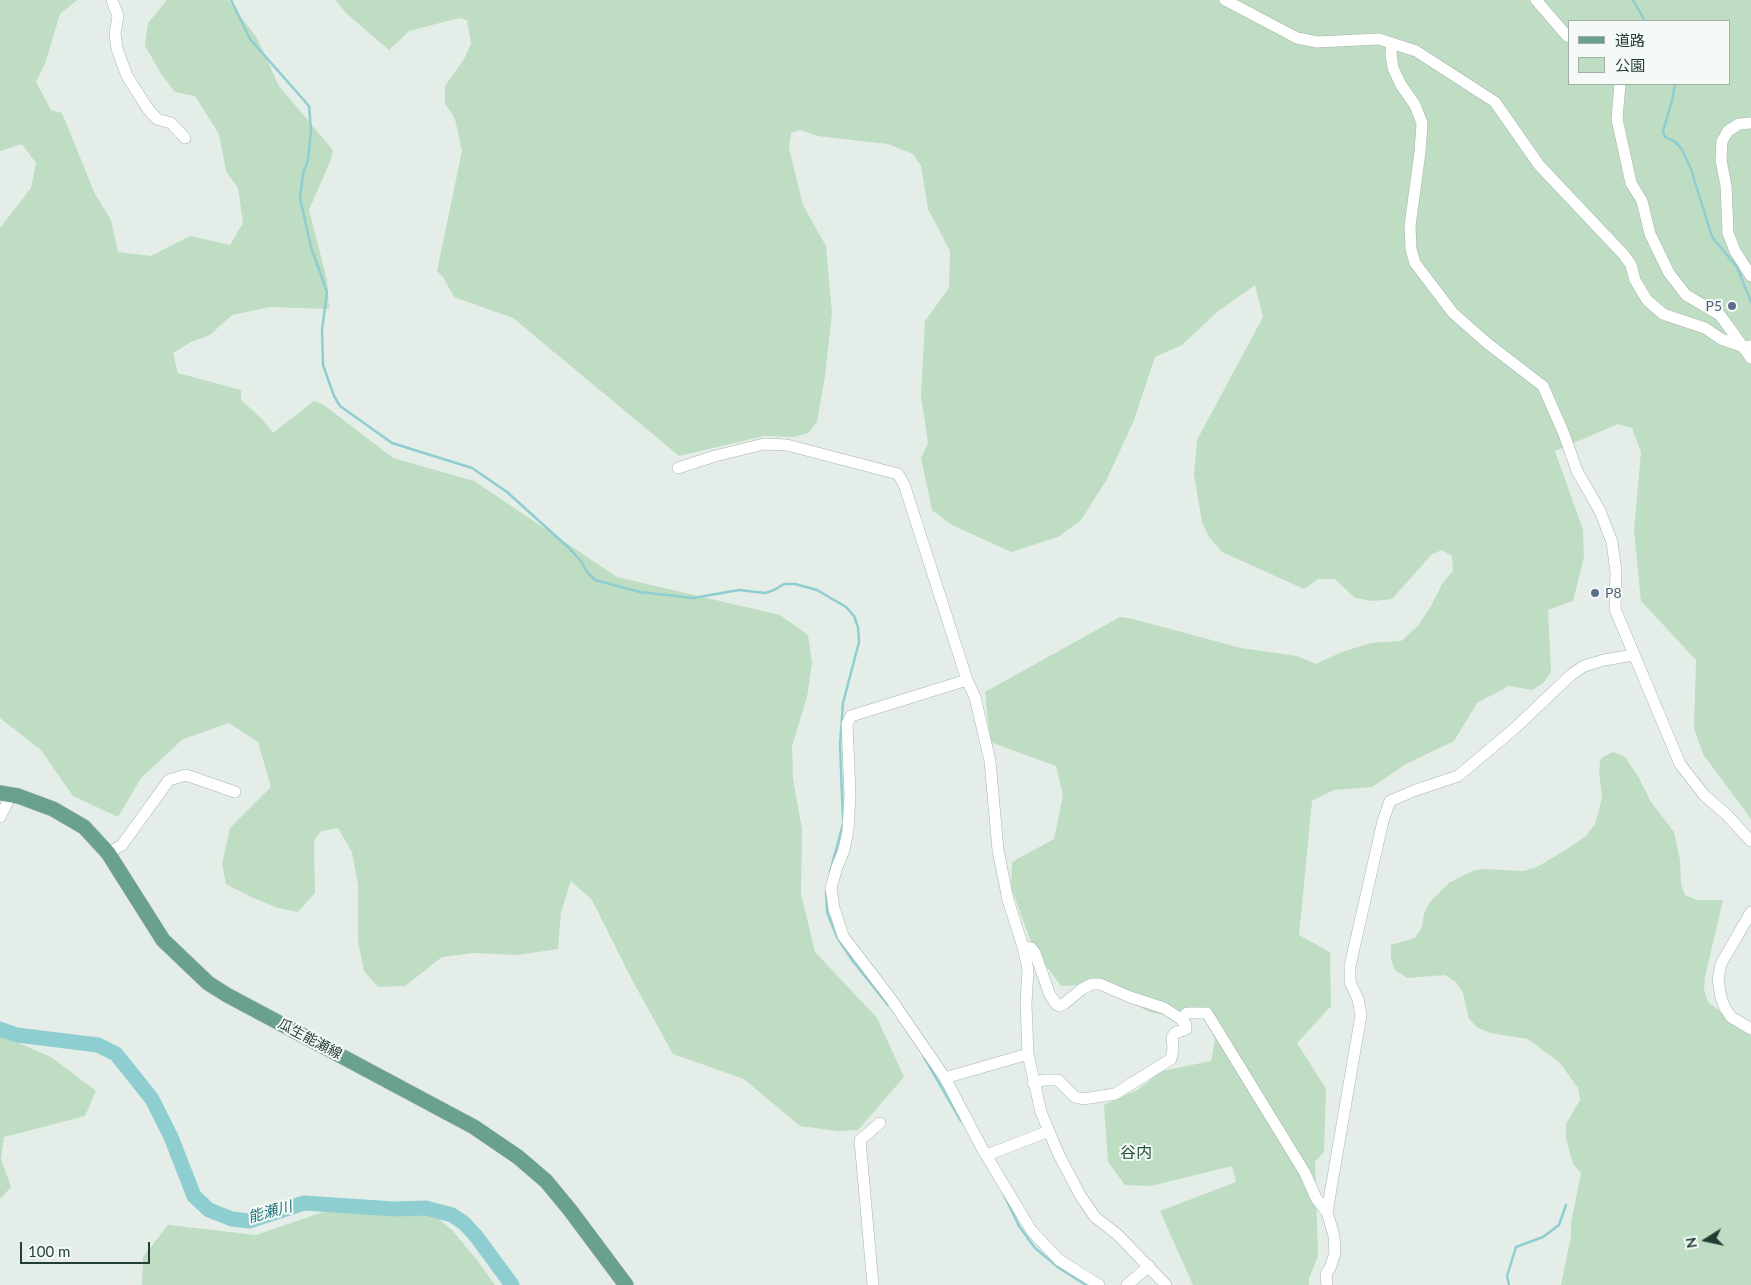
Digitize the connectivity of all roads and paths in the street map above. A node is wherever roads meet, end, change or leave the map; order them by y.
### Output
1 (112, 0) edge
2 (1225, 0) edge
3 (1536, 0) edge
4 (1568, 36) edge
5 (1392, 43) junction
6 (1620, 85) edge
7 (1751, 123) edge
8 (185, 138) dead end
9 (1751, 276) edge
10 (1747, 347) edge
11 (1751, 358) edge
12 (678, 468) dead end
13 (1634, 655) junction
14 (967, 680) junction
15 (235, 792) dead end
16 (6, 794) edge
17 (0, 817) edge
18 (1751, 841) edge
19 (108, 853) junction
20 (1751, 912) edge
21 (1023, 947) junction
22 (1181, 1019) junction
23 (1751, 1029) edge
24 (1028, 1054) junction
25 (945, 1078) junction
26 (1033, 1083) junction
27 (880, 1123) dead end
28 (1049, 1131) junction
29 (988, 1155) junction
30 (1327, 1212) junction
31 (1149, 1266) junction
32 (626, 1285) edge
33 (874, 1285) edge
34 (1099, 1285) edge
35 (1127, 1285) edge
36 (1166, 1285) edge
37 (1327, 1285) edge

1 - 8 street
2 - 5 street
3 - 4 street
5 - 10 street
5 - 13 street
6 - 10 street
7 - 9 street
10 - 11 street
12 - 14 street
13 - 18 street
13 - 30 street
14 - 21 street
14 - 25 street
15 - 19 street
16 - 17 street
16 - 19 main road, 瓜生能瀬線
19 - 32 main road, 瓜生能瀬線
20 - 23 street
21 - 22 street
21 - 24 street
22 - 26 street
22 - 30 street
24 - 25 street
24 - 26 street
25 - 29 street
26 - 28 street
27 - 33 street
28 - 29 street
28 - 31 street
29 - 34 street
30 - 37 street
31 - 35 street
31 - 36 street

